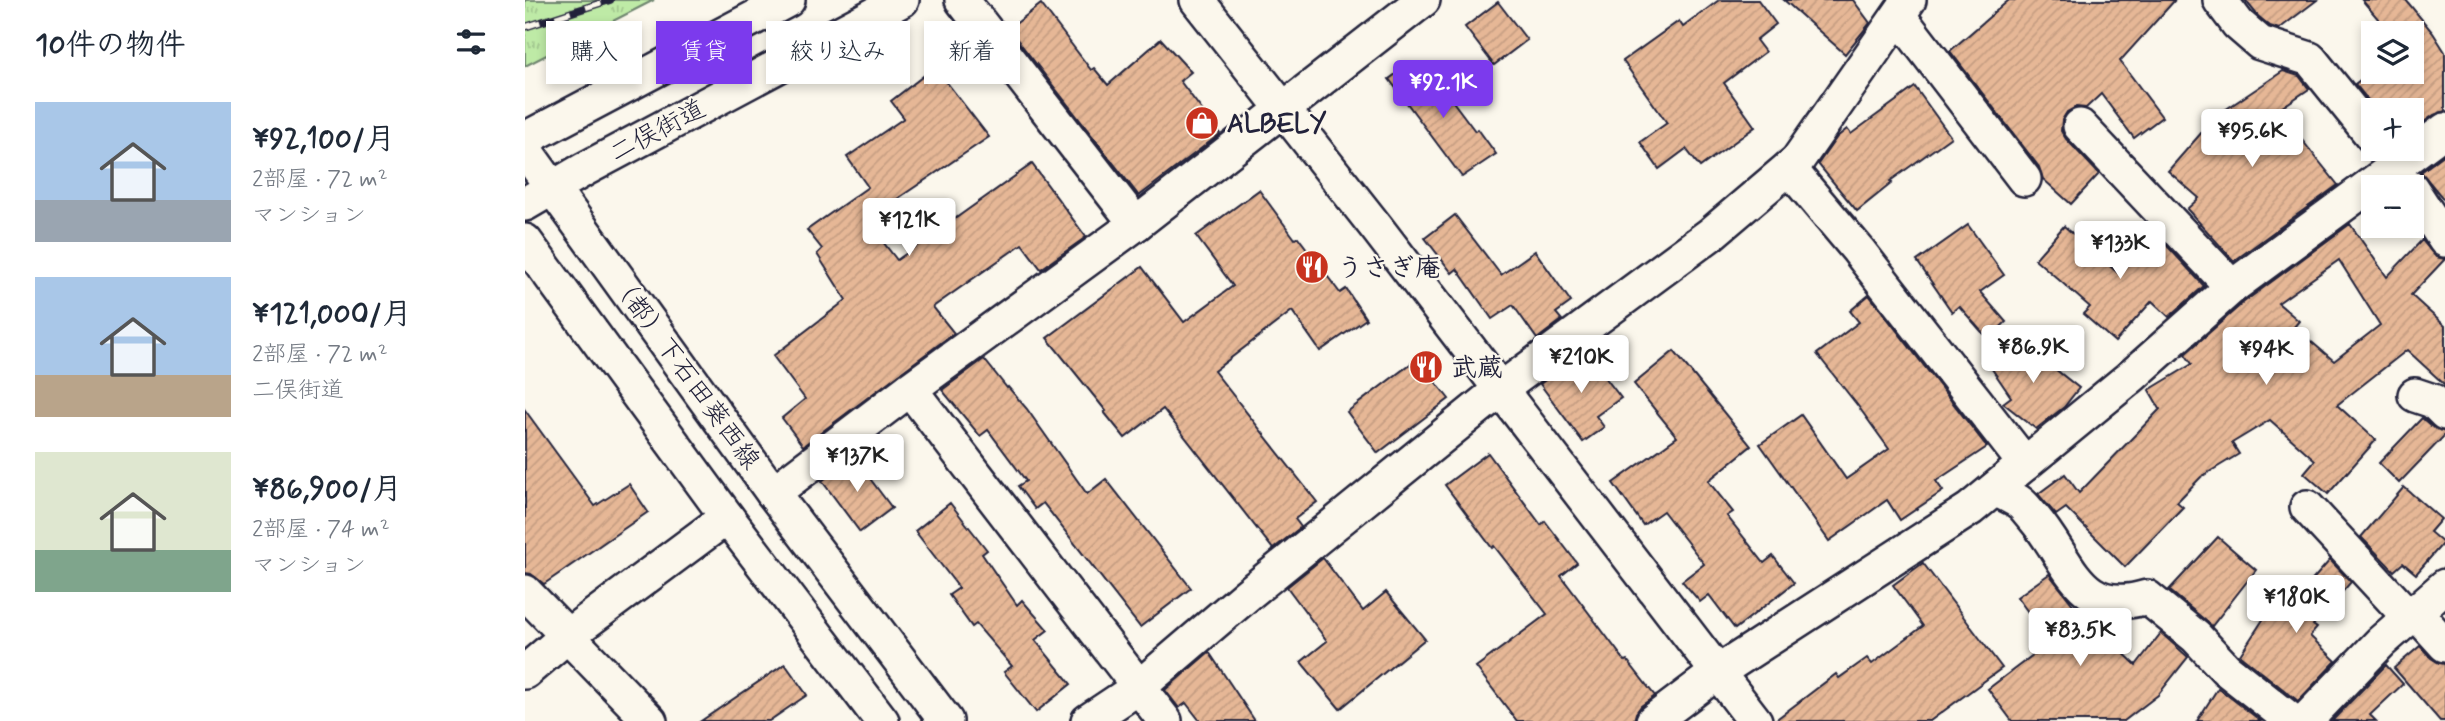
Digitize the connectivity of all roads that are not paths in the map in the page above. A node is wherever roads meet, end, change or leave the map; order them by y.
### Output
1 (788, 0) edge
2 (902, 0) edge
3 (962, 0) edge
4 (1197, 0) edge
5 (1423, 0) edge
6 (2220, 0) edge
7 (1904, 8) edge
8 (1283, 111) junction
9 (2361, 122) edge
10 (2080, 126) dead end
11 (2445, 130) edge
12 (525, 139) edge
13 (525, 150) edge
14 (1789, 168) junction
15 (2400, 172) edge
16 (2024, 179) dead end
17 (539, 196) edge
18 (1136, 224) junction
19 (2445, 240) edge
20 (525, 241) edge
21 (2232, 287) junction
22 (909, 389) junction
23 (1501, 389) junction
24 (2415, 395) dead end
25 (2445, 413) edge
26 (2025, 464) junction
27 (1995, 489) junction
28 (773, 493) junction
29 (2307, 508) dead end
30 (727, 517) junction
31 (2445, 586) edge
32 (525, 592) edge
33 (2412, 615) junction
34 (567, 636) junction
35 (2445, 645) edge
36 (525, 672) edge
37 (1718, 672) junction
38 (1139, 687) junction
39 (650, 721) edge
40 (882, 721) edge
41 (946, 721) edge
42 (1088, 721) edge
43 (1165, 721) edge
44 (1653, 721) edge
45 (1755, 721) edge
46 (2292, 721) edge
47 (2305, 721) edge

1 - 12 street, 二俣街道
2 - 17 street, 二俣街道
3 - 18 street
4 - 8 street
5 - 8 street
6 - 9 street
7 - 14 street
7 - 16 street
8 - 18 street
8 - 23 street
10 - 21 street
11 - 15 street
13 - 17 street, （都）下石田葵西線
14 - 23 street
14 - 26 street
15 - 19 street
15 - 21 street
17 - 28 street, （都）下石田葵西線
18 - 22 street
20 - 30 street, （都）下石田葵西線
21 - 26 street
22 - 28 street
22 - 38 street
23 - 37 street
23 - 38 street
24 - 25 street
26 - 27 street
27 - 37 street
27 - 46 street
28 - 41 street, （都）下石田葵西線
29 - 33 street
30 - 34 street
30 - 40 street, （都）下石田葵西線
31 - 33 street
32 - 34 street
33 - 35 street
33 - 47 street
34 - 36 street
34 - 39 street
37 - 44 street
37 - 45 street
38 - 42 street
38 - 43 street

